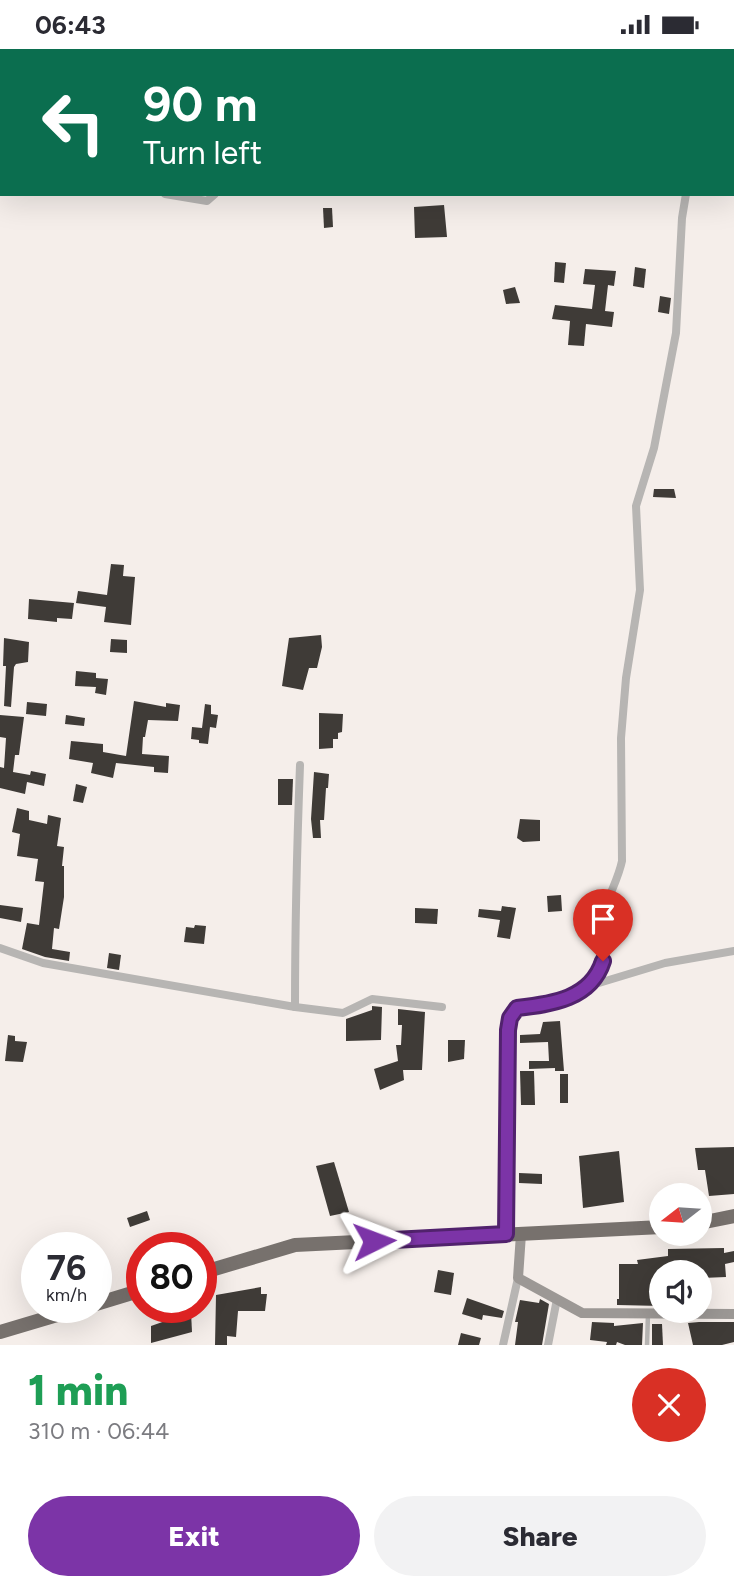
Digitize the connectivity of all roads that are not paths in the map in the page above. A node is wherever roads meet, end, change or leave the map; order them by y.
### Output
1 (177, 196) edge
2 (213, 196) edge
3 (686, 196) edge
4 (300, 765) dead end
5 (0, 948) edge
6 (734, 951) edge
7 (589, 986) junction
8 (295, 1007) junction
9 (442, 1007) dead end
10 (734, 1216) edge
11 (712, 1221) edge
12 (649, 1228) edge
13 (514, 1234) junction
14 (217, 1268) edge
15 (518, 1278) junction
16 (557, 1299) junction
17 (648, 1313) junction
18 (734, 1314) edge
19 (30, 1323) edge
20 (0, 1332) edge
21 (503, 1345) edge
22 (548, 1345) edge
23 (647, 1345) edge

1 - 2 street
3 - 7 street
4 - 8 street
5 - 8 street
6 - 7 street
7 - 13 street
8 - 9 street
10 - 11 highway
12 - 13 highway
13 - 14 highway
13 - 15 street
15 - 16 street
15 - 21 street
16 - 17 street
16 - 22 street
17 - 18 street
17 - 23 lane
19 - 20 highway

